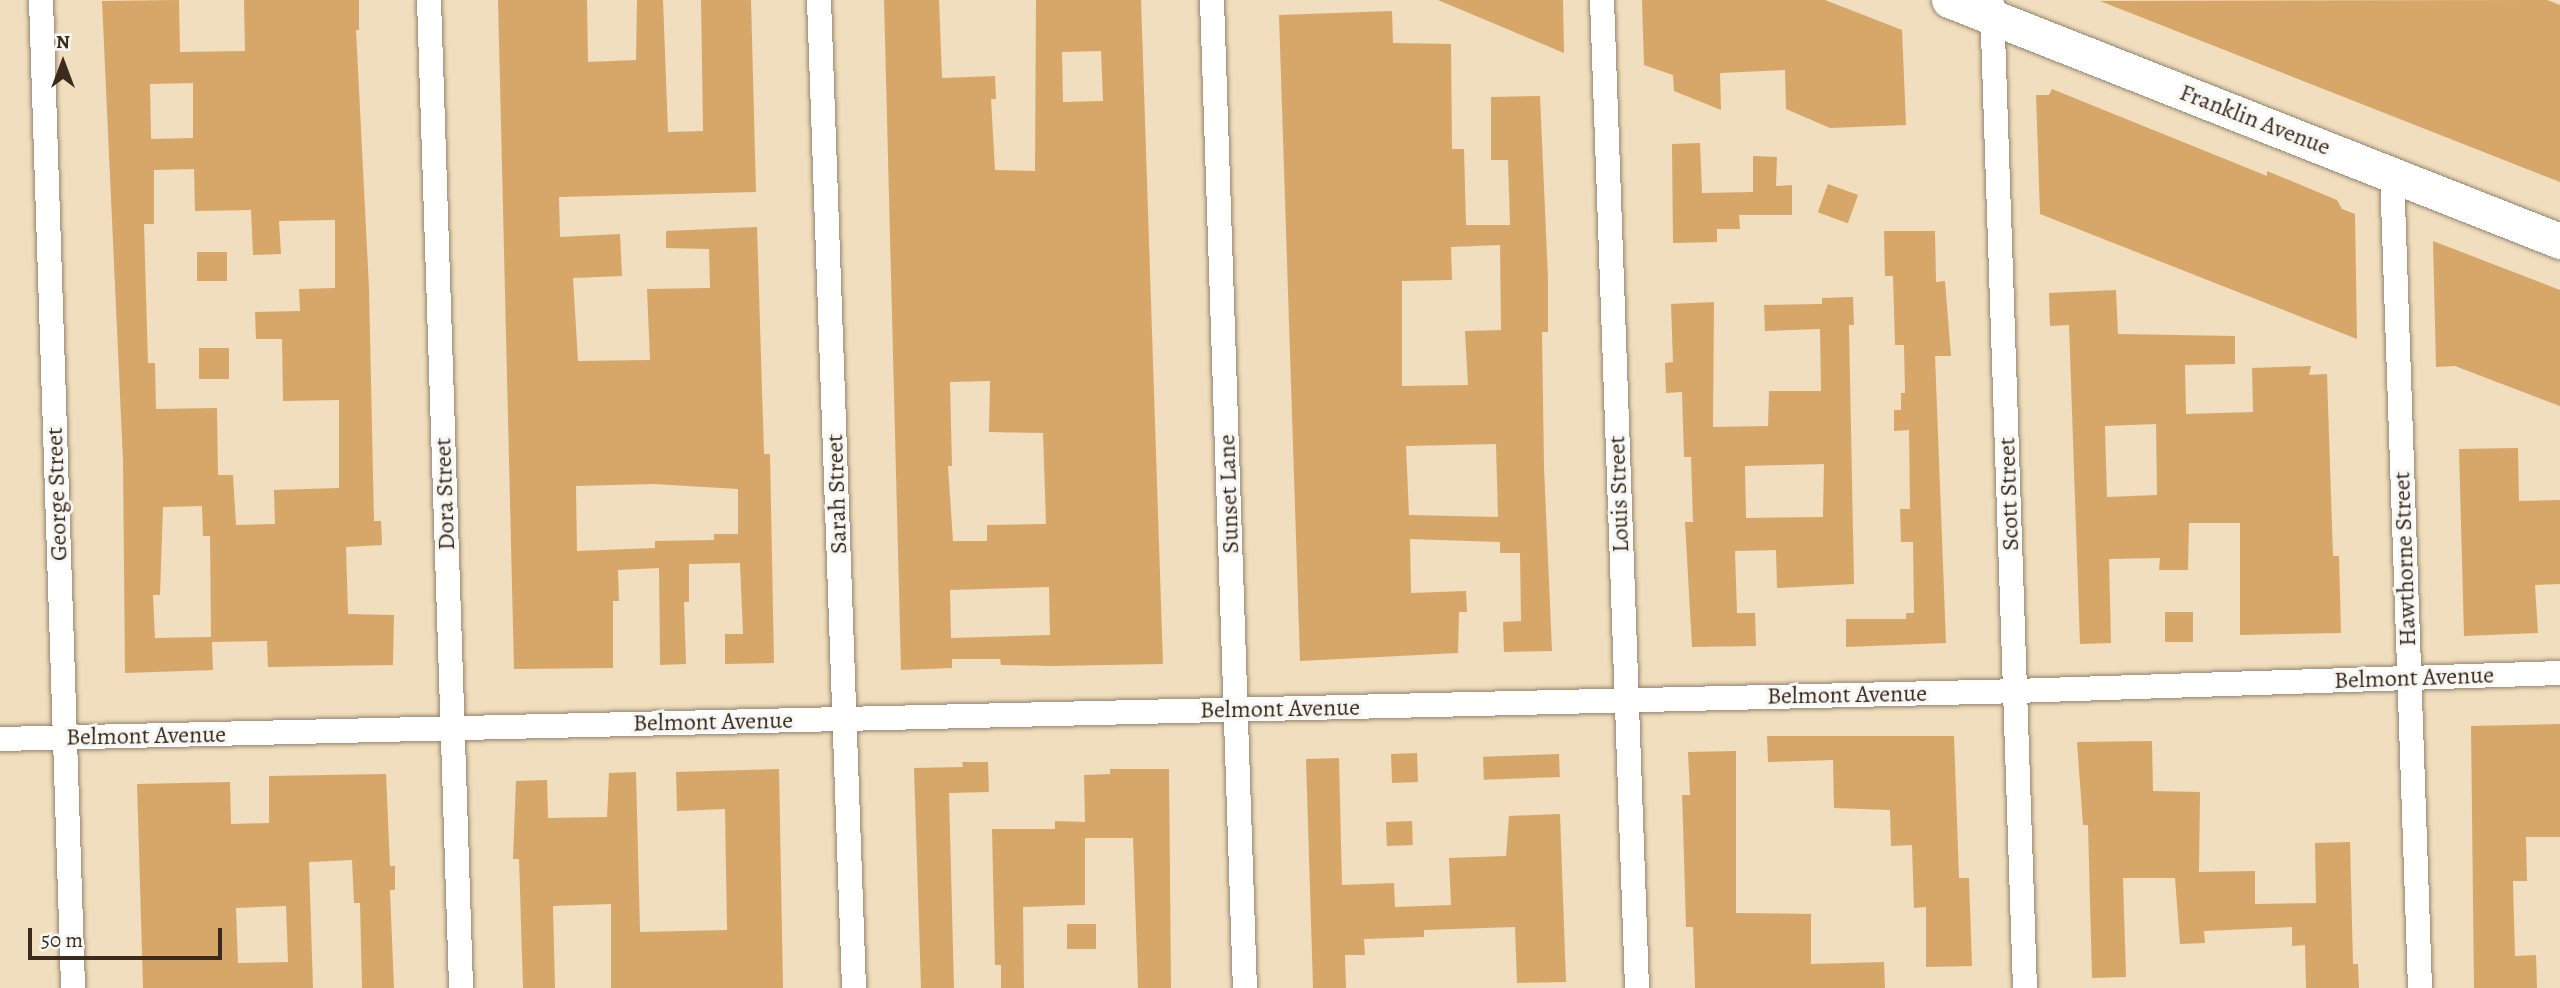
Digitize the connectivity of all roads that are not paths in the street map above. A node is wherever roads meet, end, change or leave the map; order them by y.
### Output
1 (41, 0) edge
2 (429, 0) edge
3 (819, 0) edge
4 (1212, 0) edge
5 (1602, 0) edge
6 (1949, 0) edge
7 (1993, 9) edge
8 (2392, 173) junction
9 (2560, 241) edge
10 (2560, 673) edge
11 (2409, 678) junction
12 (2015, 691) junction
13 (1626, 700) junction
14 (1237, 710) junction
15 (845, 719) junction
16 (453, 728) junction
17 (65, 738) junction
18 (0, 739) edge
19 (73, 988) edge
20 (461, 988) edge
21 (854, 988) edge
22 (1245, 988) edge
23 (1637, 988) edge
24 (2025, 988) edge
25 (2420, 988) edge

1 - 17 street, George Street
2 - 16 street, Dora Street
3 - 15 street, Sarah Street
4 - 14 street, Sunset Lane
5 - 13 street, Louis Street
6 - 7 main road, Franklin Avenue
7 - 8 main road, Franklin Avenue
7 - 12 street, Scott Street
8 - 9 main road, Franklin Avenue
8 - 11 street, Hawthorne Street
10 - 11 street, Belmont Avenue
11 - 12 street, Belmont Avenue
11 - 25 street, Hawthorne Street
12 - 13 street, Belmont Avenue
12 - 24 street, Scott Street
13 - 14 street, Belmont Avenue
13 - 23 street, Louis Street
14 - 15 street, Belmont Avenue
14 - 22 street, Sunset Lane
15 - 16 street, Belmont Avenue
15 - 21 street, Sarah Street
16 - 17 street, Belmont Avenue
16 - 20 street, Dora Street
17 - 18 street, Belmont Avenue
17 - 19 street, George Street

